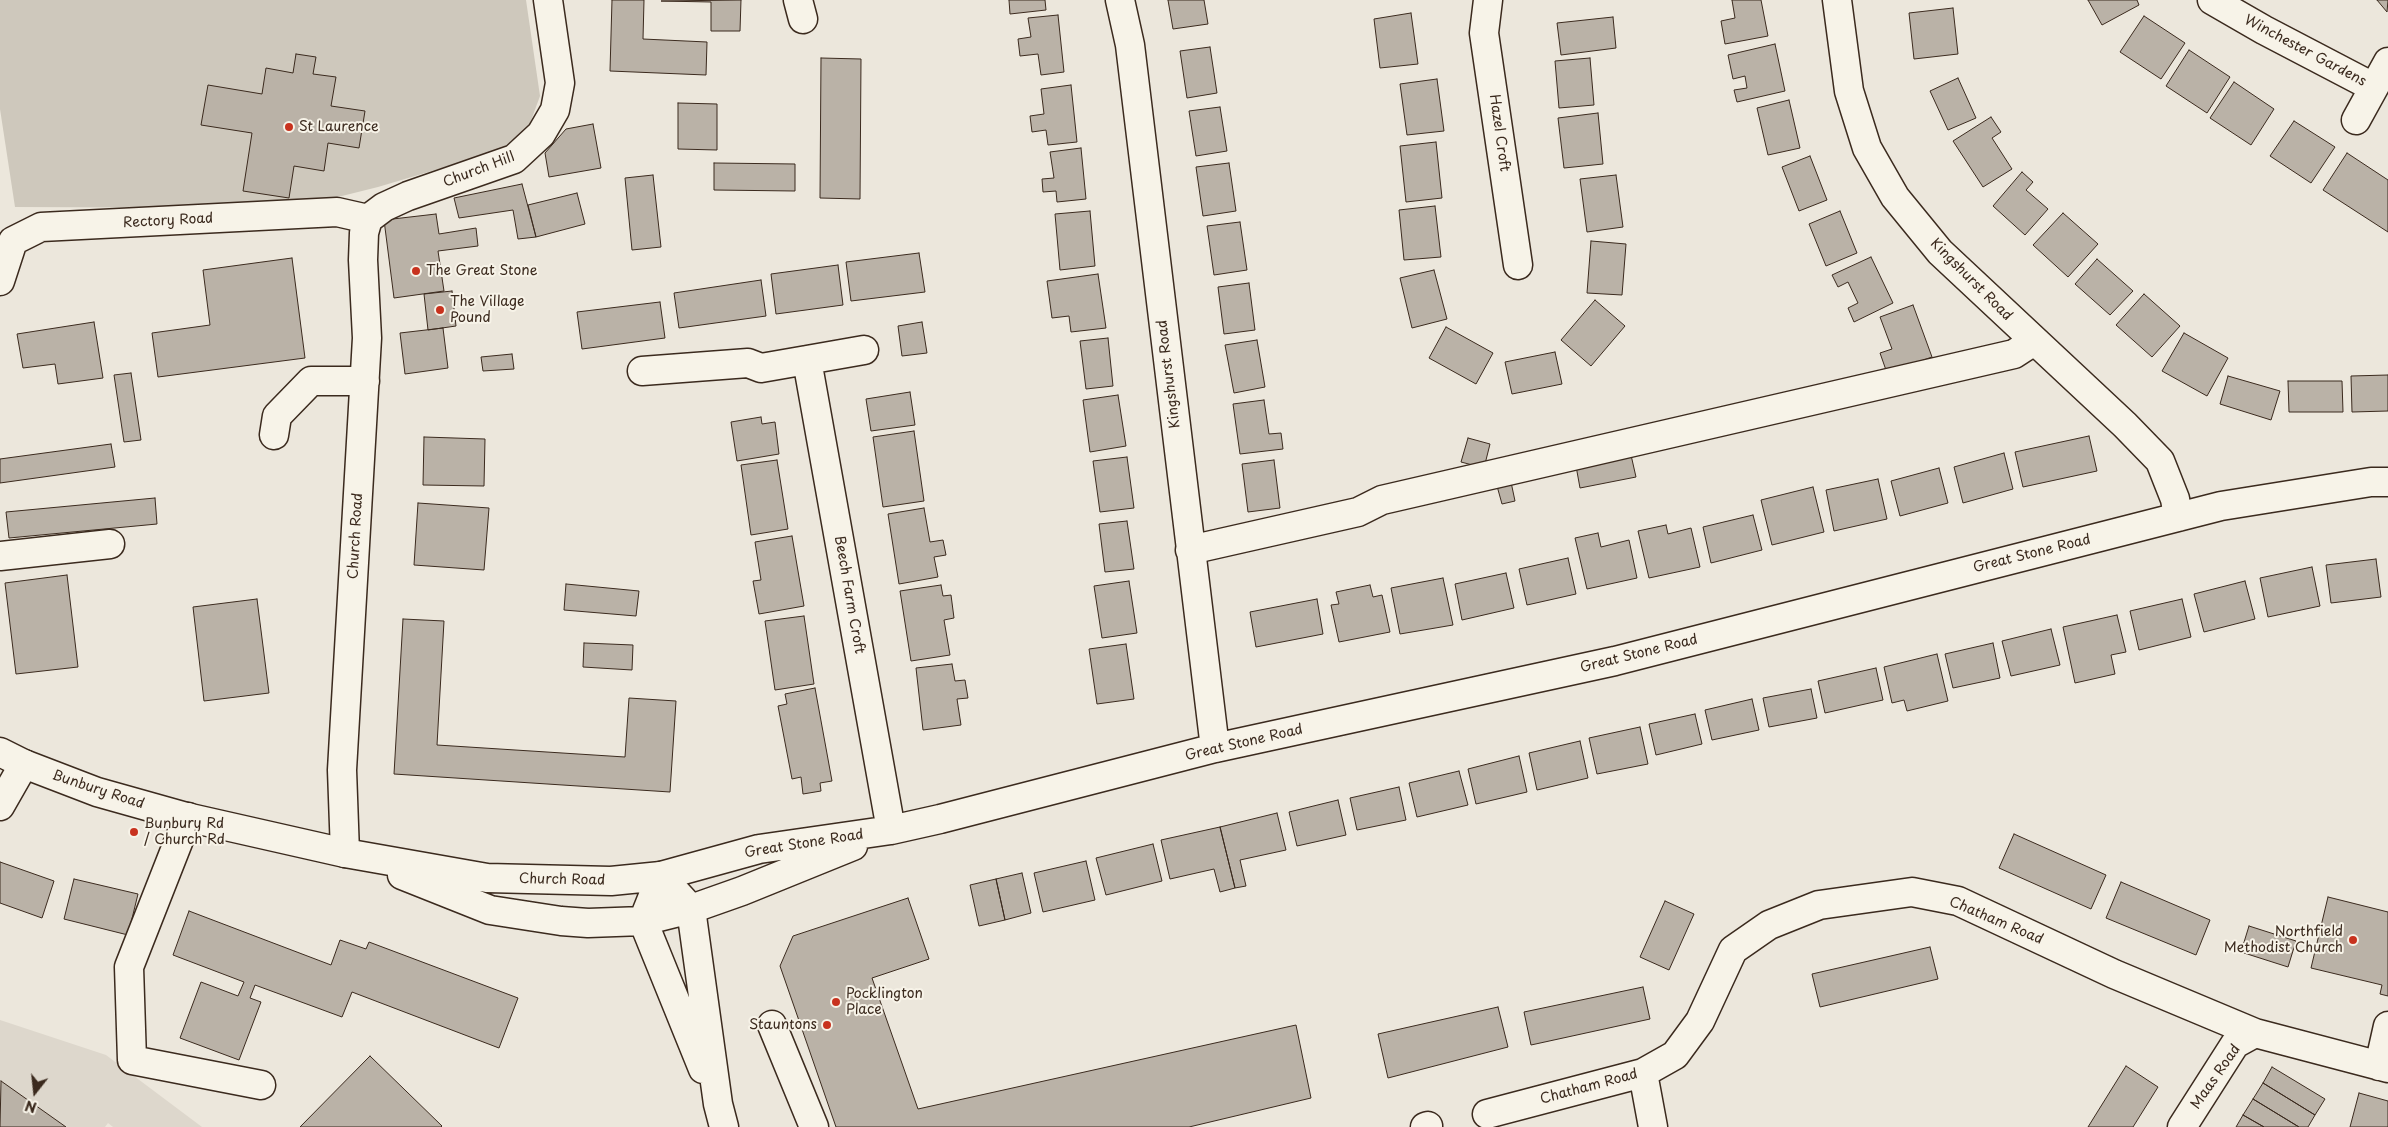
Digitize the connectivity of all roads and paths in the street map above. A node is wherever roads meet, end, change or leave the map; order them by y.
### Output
1 (548, 0) edge
2 (1120, 0) edge
3 (1488, 0) edge
4 (1837, 0) edge
5 (2212, 0) edge
6 (2388, 62) edge
7 (2373, 87) junction
8 (2356, 120) dead end
9 (368, 219) junction
10 (1518, 265) dead end
11 (1, 270) edge
12 (2034, 341) junction
13 (864, 350) dead end
14 (807, 360) junction
15 (642, 371) dead end
16 (365, 381) junction
17 (274, 434) dead end
18 (2388, 482) edge
19 (2178, 517) junction
20 (110, 544) dead end
21 (1190, 550) junction
22 (0, 556) edge
23 (1215, 748) junction
24 (12, 758) edge
25 (0, 806) edge
26 (188, 817) junction
27 (891, 830) junction
28 (345, 853) junction
29 (660, 876) junction
30 (691, 909) junction
31 (643, 921) junction
32 (772, 1025) dead end
33 (2388, 1026) edge
34 (2255, 1033) junction
35 (2383, 1067) edge
36 (1642, 1073) junction
37 (260, 1085) dead end
38 (1487, 1114) dead end
39 (721, 1115) edge
40 (814, 1127) edge
41 (1653, 1127) edge
42 (2182, 1127) edge

1 - 9 street, Church Hill
2 - 21 street, Kingshurst Road
3 - 10 street, Hazel Croft
4 - 12 street, Kingshurst Road
5 - 7 street, Winchester Gardens
6 - 7 street, Winchester Gardens
7 - 8 street, Winchester Gardens
9 - 11 street, Rectory Road
9 - 16 street, Church Road
12 - 19 street, Kingshurst Road
12 - 21 street
13 - 14 street
14 - 15 street
14 - 27 street, Beech Farm Croft
16 - 17 street
16 - 28 street, Church Road
18 - 19 street, Great Stone Road
19 - 23 street, Great Stone Road
20 - 22 street
21 - 23 street, Kingshurst Road
23 - 27 street, Great Stone Road
24 - 25 street
24 - 26 street, Bunbury Road
26 - 28 street, Bunbury Road
26 - 37 street
27 - 29 street, Great Stone Road
27 - 30 street, Great Stone Road
28 - 29 street, Church Road
28 - 31 street
29 - 30 street
29 - 31 street
30 - 31 street
30 - 39 street
31 - 39 street
32 - 40 street
33 - 35 street
34 - 35 street, Chatham Road
34 - 36 street, Chatham Road
34 - 42 street, Maas Road
36 - 38 street, Chatham Road
36 - 41 street

